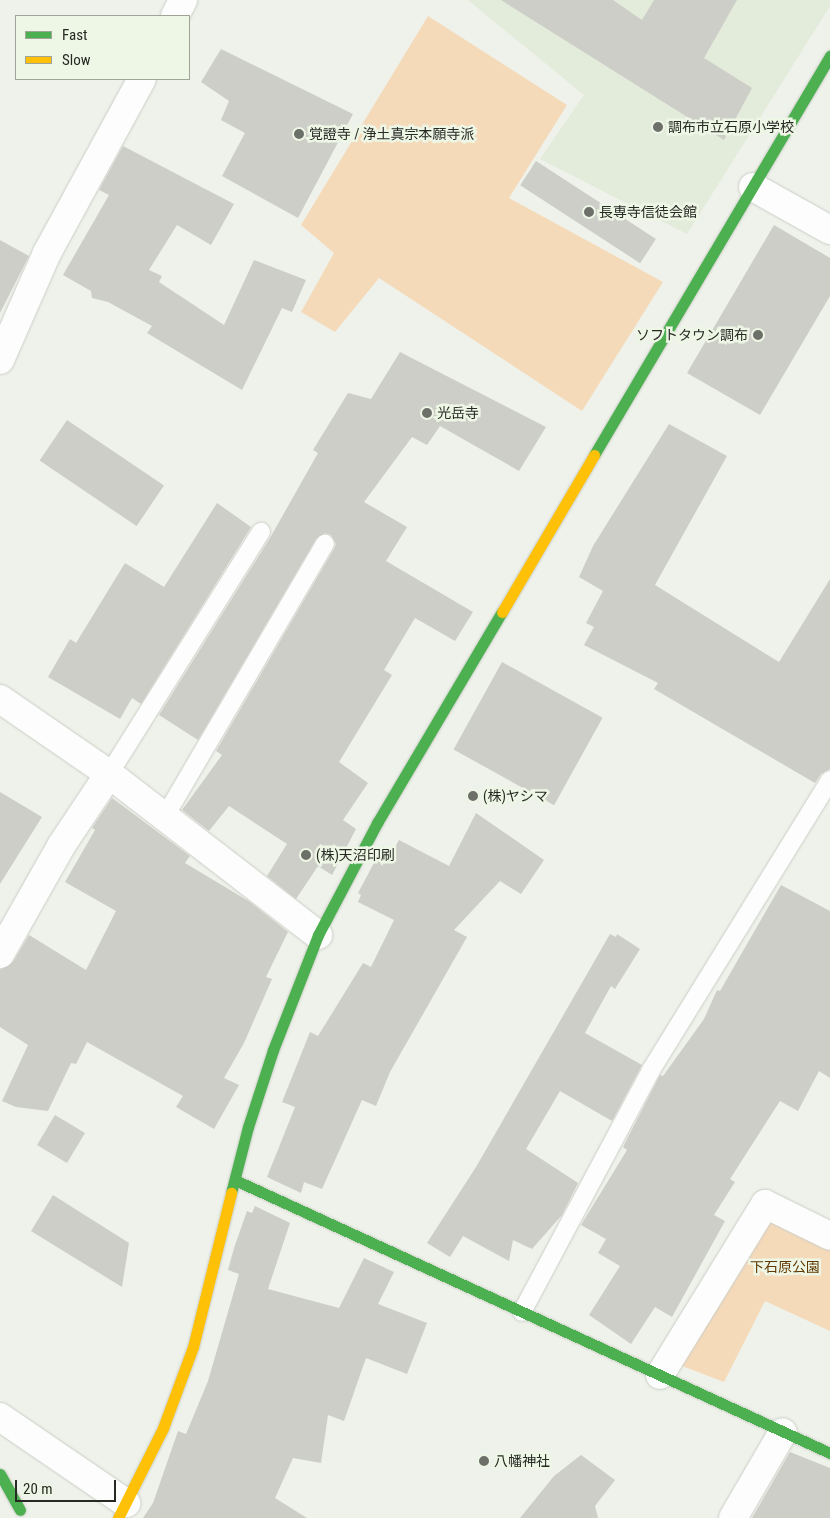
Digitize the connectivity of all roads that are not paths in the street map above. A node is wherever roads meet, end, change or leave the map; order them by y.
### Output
1 (182, 0) edge
2 (175, 15) edge
3 (830, 56) edge
4 (141, 80) edge
5 (752, 187) junction
6 (830, 230) edge
7 (0, 360) edge
8 (262, 532) dead end
9 (325, 544) dead end
10 (0, 700) edge
11 (109, 774) junction
12 (830, 780) edge
13 (164, 818) junction
14 (318, 935) junction
15 (0, 954) edge
16 (235, 1180) junction
17 (830, 1236) edge
18 (522, 1312) junction
19 (660, 1375) junction
20 (0, 1417) edge
21 (783, 1432) junction
22 (830, 1453) edge
23 (0, 1474) edge
24 (0, 1496) edge
25 (20, 1510) junction
26 (122, 1510) edge
27 (32, 1518) edge
28 (733, 1518) edge

1 - 2 street
3 - 5 main road
4 - 7 street
5 - 6 street
5 - 14 main road
8 - 11 lane
9 - 13 lane
10 - 11 street
11 - 13 street
11 - 15 street
12 - 18 lane
13 - 14 street
14 - 16 main road
16 - 18 main road
16 - 26 main road
17 - 19 street
18 - 19 main road
19 - 21 main road
20 - 26 street
21 - 22 main road
21 - 28 street
23 - 25 main road
24 - 25 main road
25 - 27 main road

